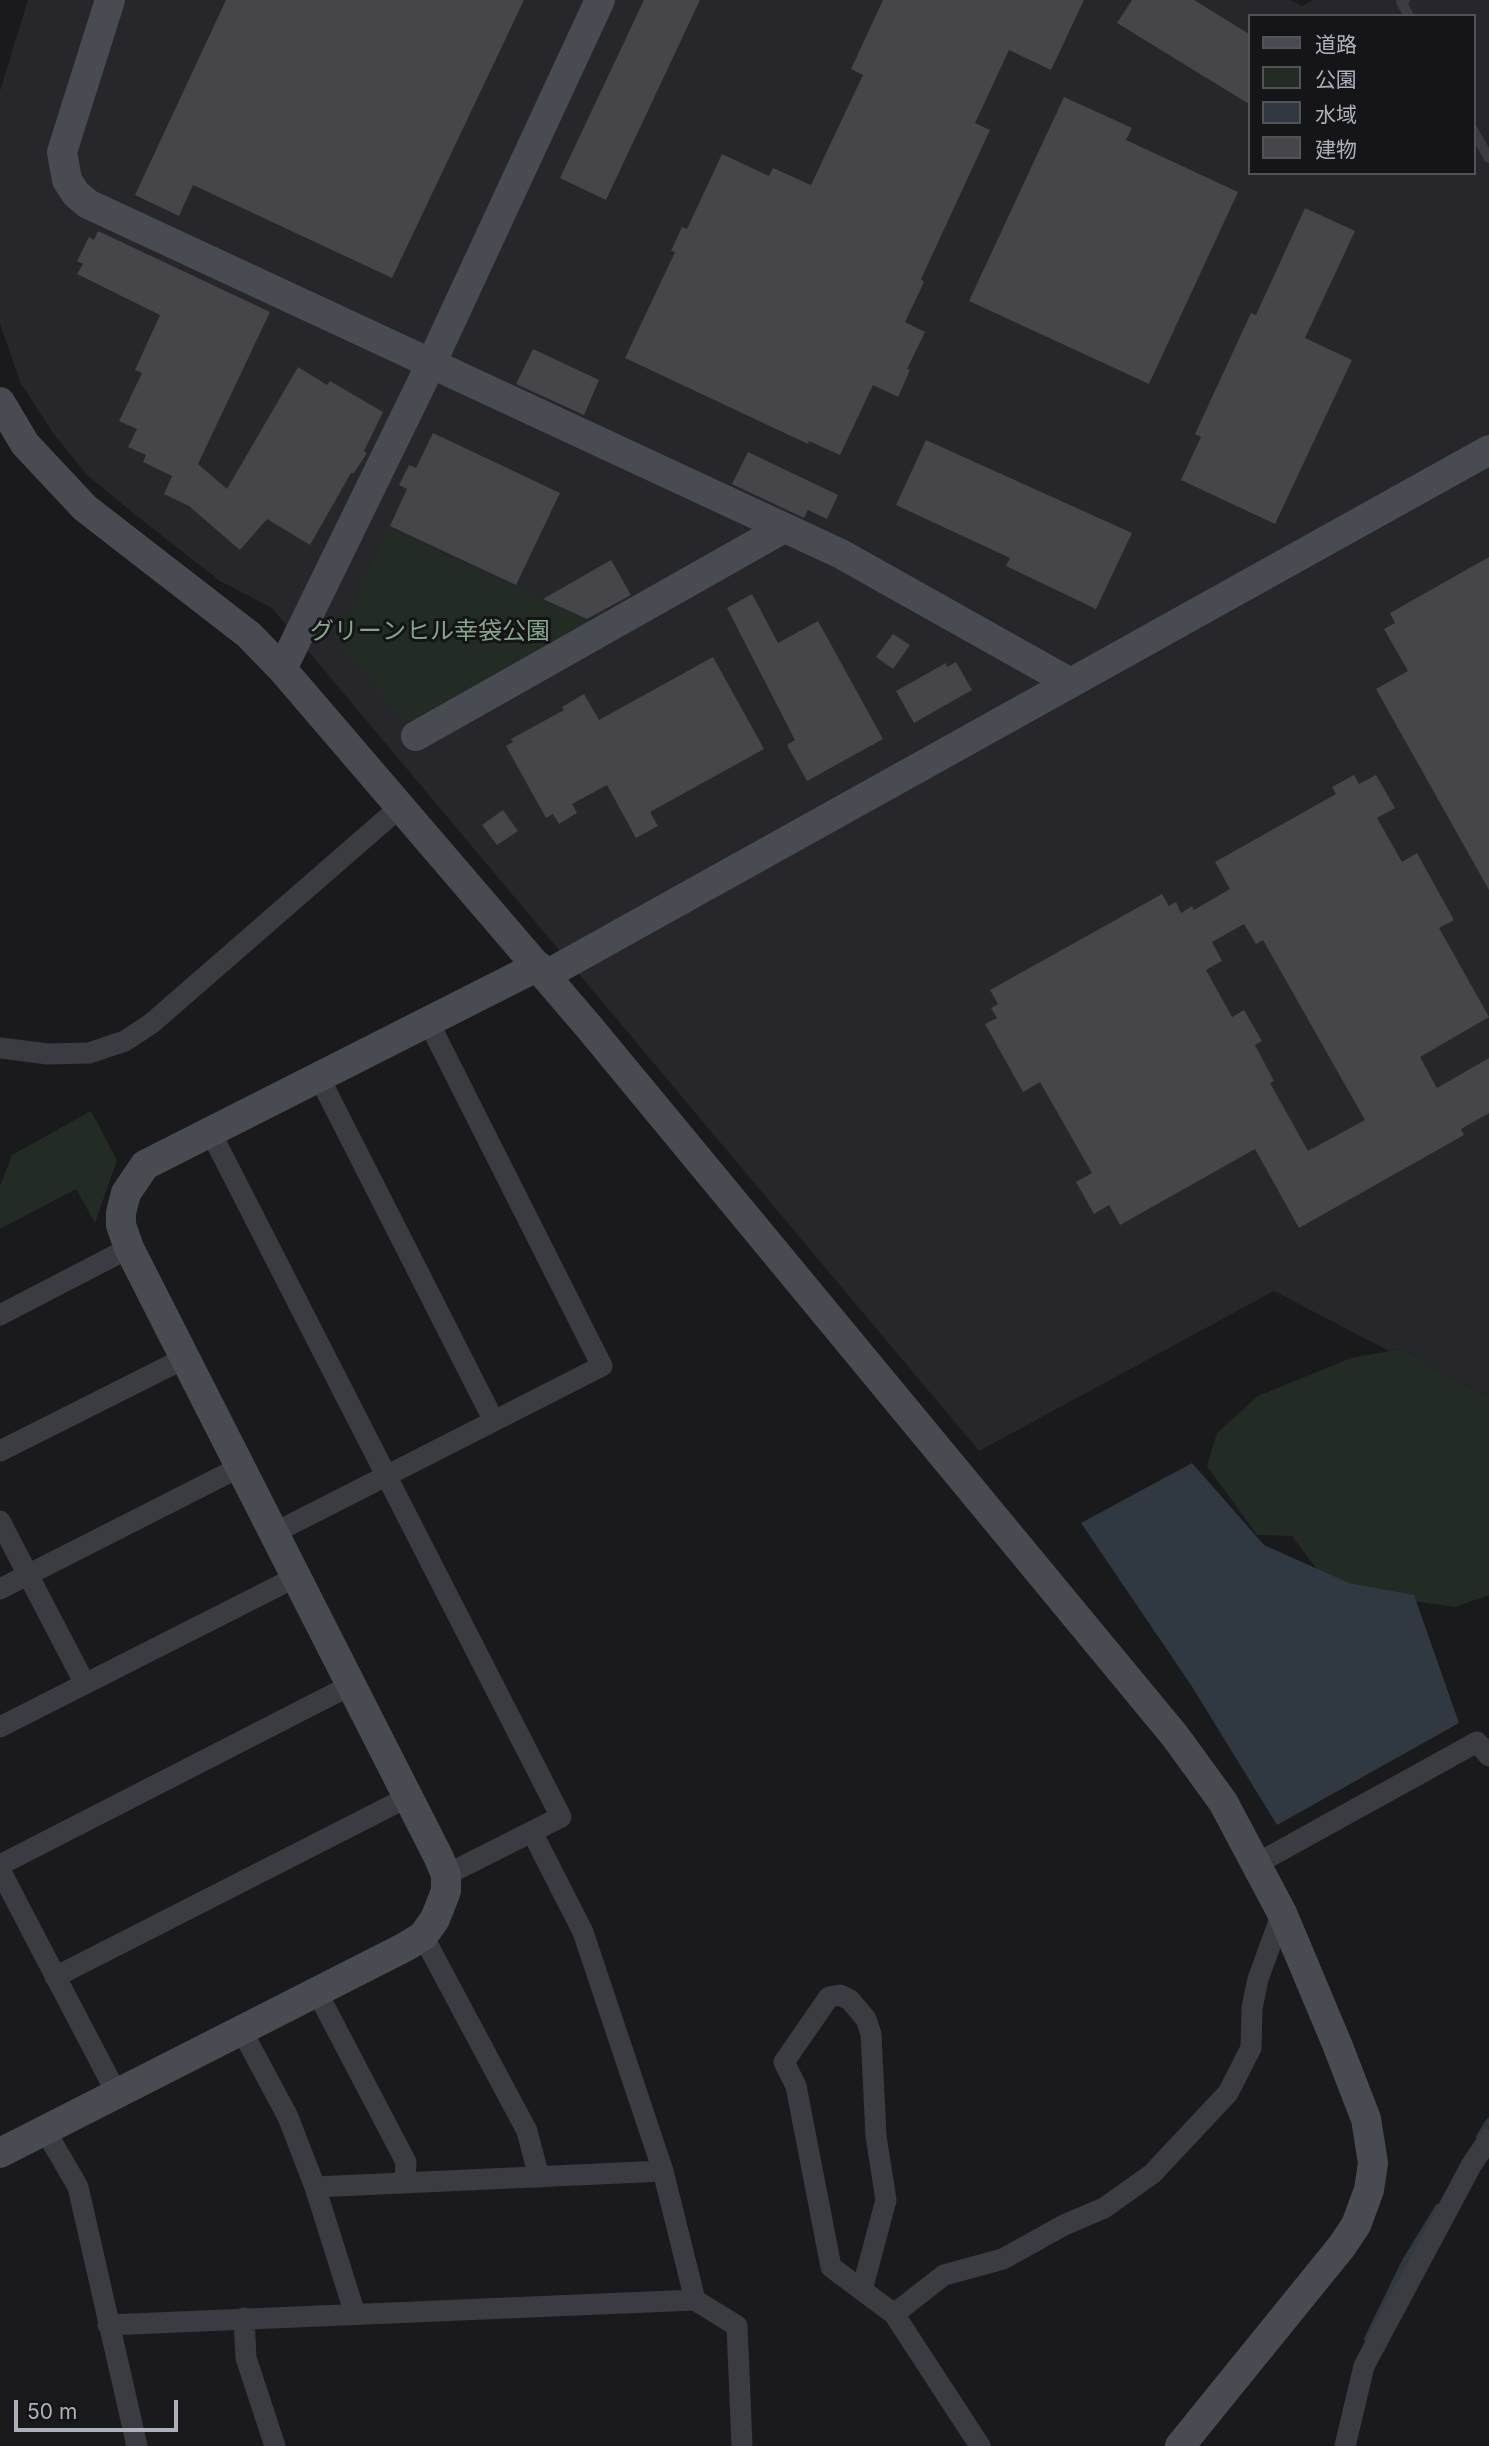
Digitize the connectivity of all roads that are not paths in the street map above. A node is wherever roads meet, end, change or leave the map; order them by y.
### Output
1 (110, 0) edge
2 (600, 0) edge
3 (1405, 0) edge
4 (1408, 14) edge
5 (1475, 134) edge
6 (1489, 158) edge
7 (430, 366) junction
8 (0, 402) edge
9 (1489, 450) edge
10 (784, 528) junction
11 (282, 669) junction
12 (1069, 682) junction
13 (416, 736) dead end
14 (399, 807) junction
15 (542, 971) junction
16 (428, 1021) junction
17 (0, 1048) edge
18 (319, 1076) junction
19 (210, 1131) junction
20 (129, 1248) junction
21 (0, 1315) edge
22 (185, 1358) junction
23 (494, 1421) junction
24 (0, 1451) edge
25 (240, 1466) junction
26 (385, 1476) junction
27 (0, 1521) edge
28 (274, 1533) junction
29 (28, 1575) junction
30 (296, 1577) junction
31 (0, 1588) edge
32 (85, 1684) junction
33 (351, 1685) junction
34 (0, 1727) edge
35 (1489, 1756) edge
36 (408, 1797) junction
37 (531, 1832) junction
38 (1258, 1863) junction
39 (0, 1867) edge
40 (446, 1875) junction
41 (1282, 1913) junction
42 (423, 1936) junction
43 (55, 1977) junction
44 (317, 1992) junction
45 (242, 2031) junction
46 (117, 2094) junction
47 (45, 2130) junction
48 (1489, 2139) edge
49 (0, 2153) edge
50 (663, 2171) junction
51 (539, 2177) junction
52 (405, 2183) junction
53 (315, 2187) junction
54 (862, 2290) junction
55 (695, 2300) junction
56 (355, 2314) junction
57 (894, 2314) junction
58 (244, 2318) junction
59 (108, 2325) junction
60 (137, 2446) edge
61 (275, 2446) edge
62 (742, 2446) edge
63 (980, 2446) edge
64 (1180, 2446) edge
65 (1345, 2446) edge

1 - 7 street
2 - 7 street
3 - 4 lane
5 - 6 lane
7 - 10 street
7 - 11 street
8 - 11 street
9 - 12 street
10 - 12 street
10 - 13 street
11 - 14 street
12 - 15 street
14 - 15 street
14 - 17 street
15 - 16 street
15 - 38 street
16 - 18 street
16 - 23 street
18 - 19 street
18 - 23 street
19 - 20 street
19 - 26 street
20 - 21 street
20 - 22 street
22 - 24 street
22 - 25 street
23 - 26 street
25 - 28 street
25 - 29 street
26 - 28 street
26 - 37 street
27 - 29 street
28 - 30 street
29 - 31 street
29 - 32 street
30 - 32 street
30 - 33 street
32 - 34 street
33 - 36 street
33 - 39 street
35 - 38 street
36 - 40 street
36 - 43 street
37 - 40 street
37 - 50 street
38 - 41 street
39 - 43 street
40 - 42 street
41 - 57 street
41 - 64 street
42 - 44 street
42 - 51 street
43 - 46 street
44 - 45 street
44 - 52 street
45 - 46 street
45 - 53 street
46 - 47 street
47 - 49 street
47 - 59 street
48 - 65 street
50 - 51 street
50 - 55 street
51 - 52 street
52 - 53 street
53 - 56 street
54 - 54 street
54 - 57 street
55 - 56 street
55 - 62 street
56 - 58 street
57 - 63 street
58 - 59 street
58 - 61 street
59 - 60 street

